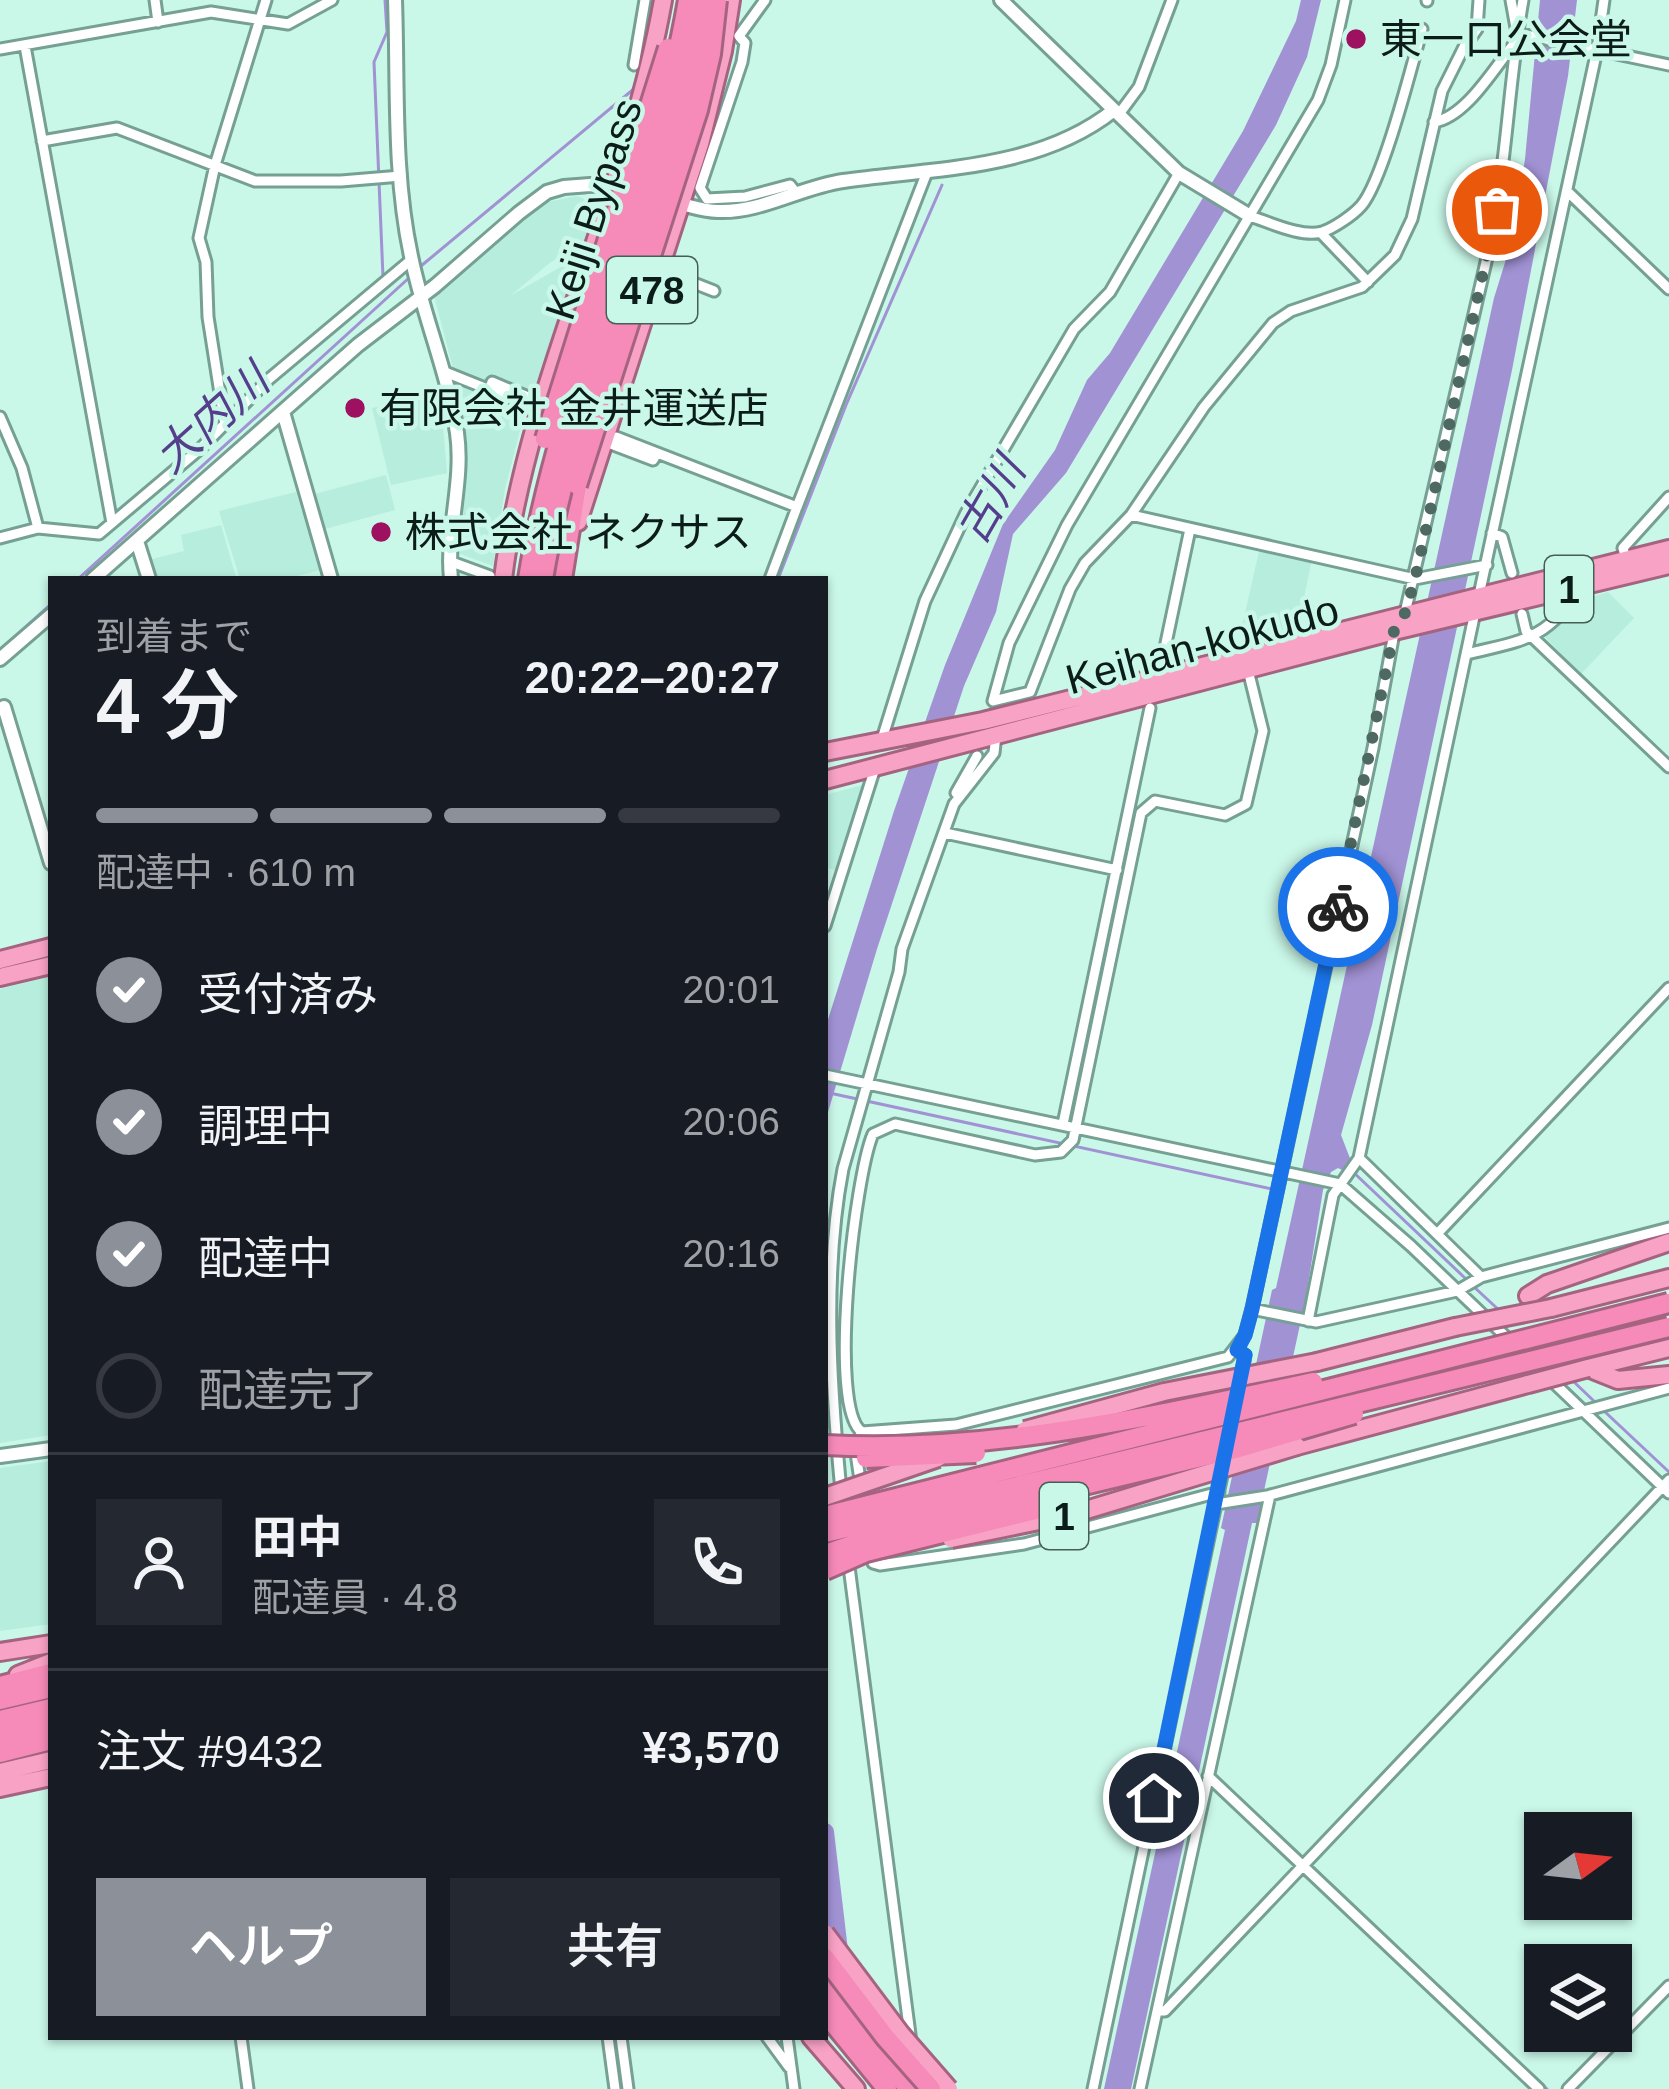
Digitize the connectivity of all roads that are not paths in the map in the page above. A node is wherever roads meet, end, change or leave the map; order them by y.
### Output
1 (155, 0) edge
2 (266, 0) edge
3 (332, 0) edge
4 (395, 0) edge
5 (645, 0) edge
6 (705, 0) edge
7 (717, 0) edge
8 (730, 0) edge
9 (765, 0) edge
10 (1001, 0) edge
11 (1172, 0) edge
12 (1345, 0) edge
13 (1479, 0) edge
14 (1511, 0) edge
15 (1523, 0) edge
16 (1604, 0) edge
17 (675, 2) edge
18 (258, 19) junction
19 (158, 22) junction
20 (1422, 29) dead end
21 (1519, 37) junction
22 (25, 46) junction
23 (0, 49) edge
24 (1594, 50) junction
25 (634, 65) dead end
26 (1669, 65) edge
27 (1116, 112) junction
28 (1434, 122) junction
29 (42, 141) junction
30 (215, 165) junction
31 (927, 172) junction
32 (1181, 175) junction
33 (401, 176) junction
34 (613, 190) junction
35 (1568, 191) junction
36 (796, 193) junction
37 (681, 203) junction
38 (1247, 214) junction
39 (1321, 233) junction
40 (411, 260) junction
41 (658, 269) junction
42 (1368, 282) junction
43 (1669, 289) edge
44 (714, 291) dead end
45 (422, 296) junction
46 (445, 372) junction
47 (535, 404) junction
48 (284, 412) junction
49 (0, 417) edge
50 (225, 425) junction
51 (609, 439) junction
52 (1669, 497) edge
53 (797, 507) junction
54 (1131, 514) junction
55 (112, 523) junction
56 (38, 527) junction
57 (1190, 529) junction
58 (1492, 533) junction
59 (0, 538) edge
60 (137, 541) junction
61 (1669, 549) edge
62 (1626, 560) junction
63 (449, 562) junction
64 (1483, 565) junction
65 (1669, 565) edge
66 (1512, 573) dead end
67 (96, 576) edge
68 (147, 576) edge
69 (330, 576) edge
70 (451, 576) edge
71 (490, 576) edge
72 (496, 576) edge
73 (517, 576) edge
74 (528, 576) edge
75 (544, 576) edge
76 (563, 576) edge
77 (564, 576) edge
78 (771, 576) edge
79 (1418, 579) junction
80 (1581, 586) junction
81 (1474, 605) junction
82 (1522, 614) dead end
83 (48, 618) edge
84 (1405, 622) junction
85 (1013, 637) junction
86 (1533, 638) junction
87 (1467, 654) junction
88 (0, 659) edge
89 (1162, 662) dead end
90 (1248, 670) junction
91 (1030, 692) junction
92 (998, 697) dead end
93 (2, 703) edge
94 (1046, 704) junction
95 (1150, 708) dead end
96 (990, 728) junction
97 (886, 738) junction
98 (977, 748) junction
99 (828, 751) edge
100 (879, 766) junction
101 (1669, 767) edge
102 (828, 779) edge
103 (954, 804) junction
104 (945, 832) junction
105 (48, 853) edge
106 (1117, 870) junction
107 (828, 917) edge
108 (48, 947) edge
109 (0, 960) edge
110 (48, 966) edge
111 (0, 977) edge
112 (1669, 988) edge
113 (828, 1076) edge
114 (864, 1084) junction
115 (1063, 1124) junction
116 (1076, 1126) junction
117 (1358, 1160) junction
118 (1280, 1170) junction
119 (1338, 1182) junction
120 (1669, 1228) edge
121 (1437, 1234) junction
122 (1669, 1242) edge
123 (1479, 1278) junction
124 (1669, 1278) edge
125 (1460, 1290) junction
126 (1669, 1303) edge
127 (1252, 1309) junction
128 (1306, 1321) junction
129 (1462, 1326) junction
130 (1669, 1327) edge
131 (1546, 1334) junction
132 (1669, 1348) edge
133 (1237, 1350) junction
134 (1554, 1355) junction
135 (1588, 1368) junction
136 (1669, 1375) edge
137 (1669, 1388) edge
138 (1064, 1396) junction
139 (1202, 1407) junction
140 (1584, 1411) junction
141 (836, 1425) junction
142 (862, 1432) junction
143 (828, 1444) edge
144 (856, 1444) junction
145 (48, 1449) edge
146 (1235, 1449) junction
147 (0, 1456) edge
148 (828, 1457) edge
149 (1667, 1485) edge
150 (828, 1496) edge
151 (1269, 1496) junction
152 (1218, 1501) junction
153 (828, 1515) edge
154 (1096, 1525) junction
155 (828, 1532) edge
156 (828, 1554) edge
157 (828, 1555) edge
158 (874, 1563) junction
159 (828, 1569) edge
160 (853, 1586) junction
161 (48, 1644) edge
162 (0, 1652) edge
163 (48, 1663) edge
164 (48, 1674) edge
165 (0, 1684) edge
166 (48, 1689) edge
167 (0, 1700) edge
168 (48, 1709) edge
169 (0, 1720) edge
170 (48, 1725) edge
171 (0, 1737) edge
172 (48, 1741) edge
173 (0, 1753) edge
174 (48, 1758) edge
175 (0, 1768) edge
176 (1208, 1776) junction
177 (48, 1778) edge
178 (0, 1788) edge
179 (1303, 1864) junction
180 (828, 1937) edge
181 (828, 1962) edge
182 (1669, 1986) edge
183 (828, 1990) edge
184 (1156, 2011) junction
185 (828, 2022) edge
186 (241, 2040) edge
187 (608, 2040) edge
188 (621, 2040) edge
189 (769, 2040) edge
190 (787, 2040) edge
191 (814, 2040) edge
192 (792, 2072) junction
193 (248, 2089) edge
194 (615, 2089) edge
195 (628, 2089) edge
196 (794, 2089) edge
197 (856, 2089) edge
198 (887, 2089) edge
199 (913, 2089) edge
200 (931, 2089) edge
201 (950, 2089) edge
202 (1093, 2089) edge
203 (1140, 2089) edge
204 (1539, 2089) edge
205 (1568, 2089) edge

1 - 19 street
2 - 18 street
3 - 18 street
4 - 33 street
5 - 25 street
6 - 75 highway, Keiji Bypass, bridge
7 - 76 highway, bridge
8 - 37 highway, 478
9 - 36 street
10 - 27 street
11 - 27 street
12 - 38 street
13 - 28 street
14 - 21 street
15 - 21 street
16 - 24 street
17 - 34 highway, 478
17 - 73 highway, bridge
17 - 74 highway, Keiji Bypass, bridge
18 - 19 street
18 - 30 street
19 - 22 street
20 - 39 street
21 - 24 street
21 - 28 street
21 - 79 street
22 - 23 street
22 - 29 street
24 - 26 street
24 - 35 street
27 - 31 street
27 - 32 street
28 - 42 street
29 - 30 street
29 - 55 street
30 - 33 street
30 - 50 street
31 - 36 street
31 - 53 street
32 - 38 street
32 - 97 street
33 - 40 street
34 - 37 street
34 - 45 street
34 - 47 highway, 478
35 - 43 street
35 - 58 street
36 - 37 street
37 - 41 highway, 478
38 - 39 street
38 - 85 street
39 - 42 street
40 - 45 street
40 - 50 street
41 - 44 street
41 - 51 highway, 478
42 - 54 street
45 - 46 street
45 - 48 street
46 - 47 street
46 - 63 street
47 - 72 highway, 478
48 - 60 street
48 - 69 street
49 - 56 street
50 - 55 street
51 - 53 street
51 - 77 highway, 478
52 - 62 street
53 - 78 street
54 - 57 street
54 - 91 street
55 - 56 street
56 - 59 street
57 - 79 street
57 - 89 street
58 - 64 street
58 - 66 street
60 - 67 street
60 - 68 street
61 - 62 highway, Keihan-kokudo / 1
62 - 81 highway, Keihan-kokudo / 1
63 - 70 street
63 - 71 street
64 - 79 street
64 - 81 street
65 - 80 highway, Keihan-kokudo / 1
79 - 84 street
80 - 81 highway, Keihan-kokudo / 1
80 - 86 street
81 - 84 highway, Keihan-kokudo / 1
81 - 87 street
82 - 86 street
83 - 88 street
84 - 90 highway, Keihan-kokudo / 1
84 - 94 highway, Keihan-kokudo / 1
84 - 118 street
85 - 91 street
85 - 92 street
86 - 87 street
86 - 101 street
87 - 117 street
90 - 96 highway, Keihan-kokudo / 1
90 - 116 street
91 - 94 street
93 - 105 street
94 - 96 highway, Keihan-kokudo / 1
95 - 106 street
96 - 97 highway, Keihan-kokudo / 1
96 - 98 highway, Keihan-kokudo / 1
96 - 103 street
97 - 99 highway, Keihan-kokudo / 1
98 - 100 highway, Keihan-kokudo / 1
98 - 103 street
100 - 102 highway, Keihan-kokudo / 1
100 - 107 street
103 - 104 street
104 - 106 street
104 - 114 street
106 - 115 street
108 - 109 highway
110 - 111 highway
112 - 121 street
113 - 114 street
114 - 115 street
114 - 141 street
115 - 116 street
116 - 118 street
116 - 142 street
117 - 119 street
117 - 121 street
118 - 119 street
118 - 127 street
119 - 125 street
119 - 128 street
120 - 123 street
121 - 123 street
122 - 129 highway, bridge
123 - 125 street
124 - 129 highway, 1, bridge
125 - 128 street
125 - 140 street
126 - 131 highway, bridge
127 - 128 street
127 - 133 street
129 - 150 highway, 1, bridge
130 - 134 highway, bridge
131 - 139 highway, bridge
131 - 153 highway, bridge
132 - 135 highway, 1
133 - 138 street
133 - 152 street
134 - 146 highway, bridge
134 - 155 highway, bridge
135 - 136 highway
135 - 157 highway, 1, bridge
137 - 140 street
138 - 142 street
138 - 154 street
139 - 143 highway, bridge
139 - 148 highway, bridge
140 - 149 street
140 - 151 street
141 - 144 street
141 - 160 street
142 - 144 street
144 - 158 street
145 - 147 street
146 - 156 highway, bridge
146 - 159 highway, bridge
149 - 179 street
151 - 152 street
151 - 176 street
152 - 154 street
152 - 202 street
154 - 158 street
158 - 160 street
160 - 199 street
161 - 162 highway
163 - 165 highway
164 - 165 highway
166 - 167 highway
168 - 169 highway
170 - 171 highway
172 - 173 highway
174 - 175 highway
176 - 179 street
176 - 184 street
177 - 178 highway
179 - 184 street
179 - 204 street
180 - 201 highway, bridge
181 - 200 highway, bridge
182 - 205 street
183 - 199 highway
184 - 203 street
185 - 198 highway
186 - 193 street
187 - 194 street
188 - 195 street
189 - 192 street
190 - 192 street
191 - 197 highway
192 - 196 street

